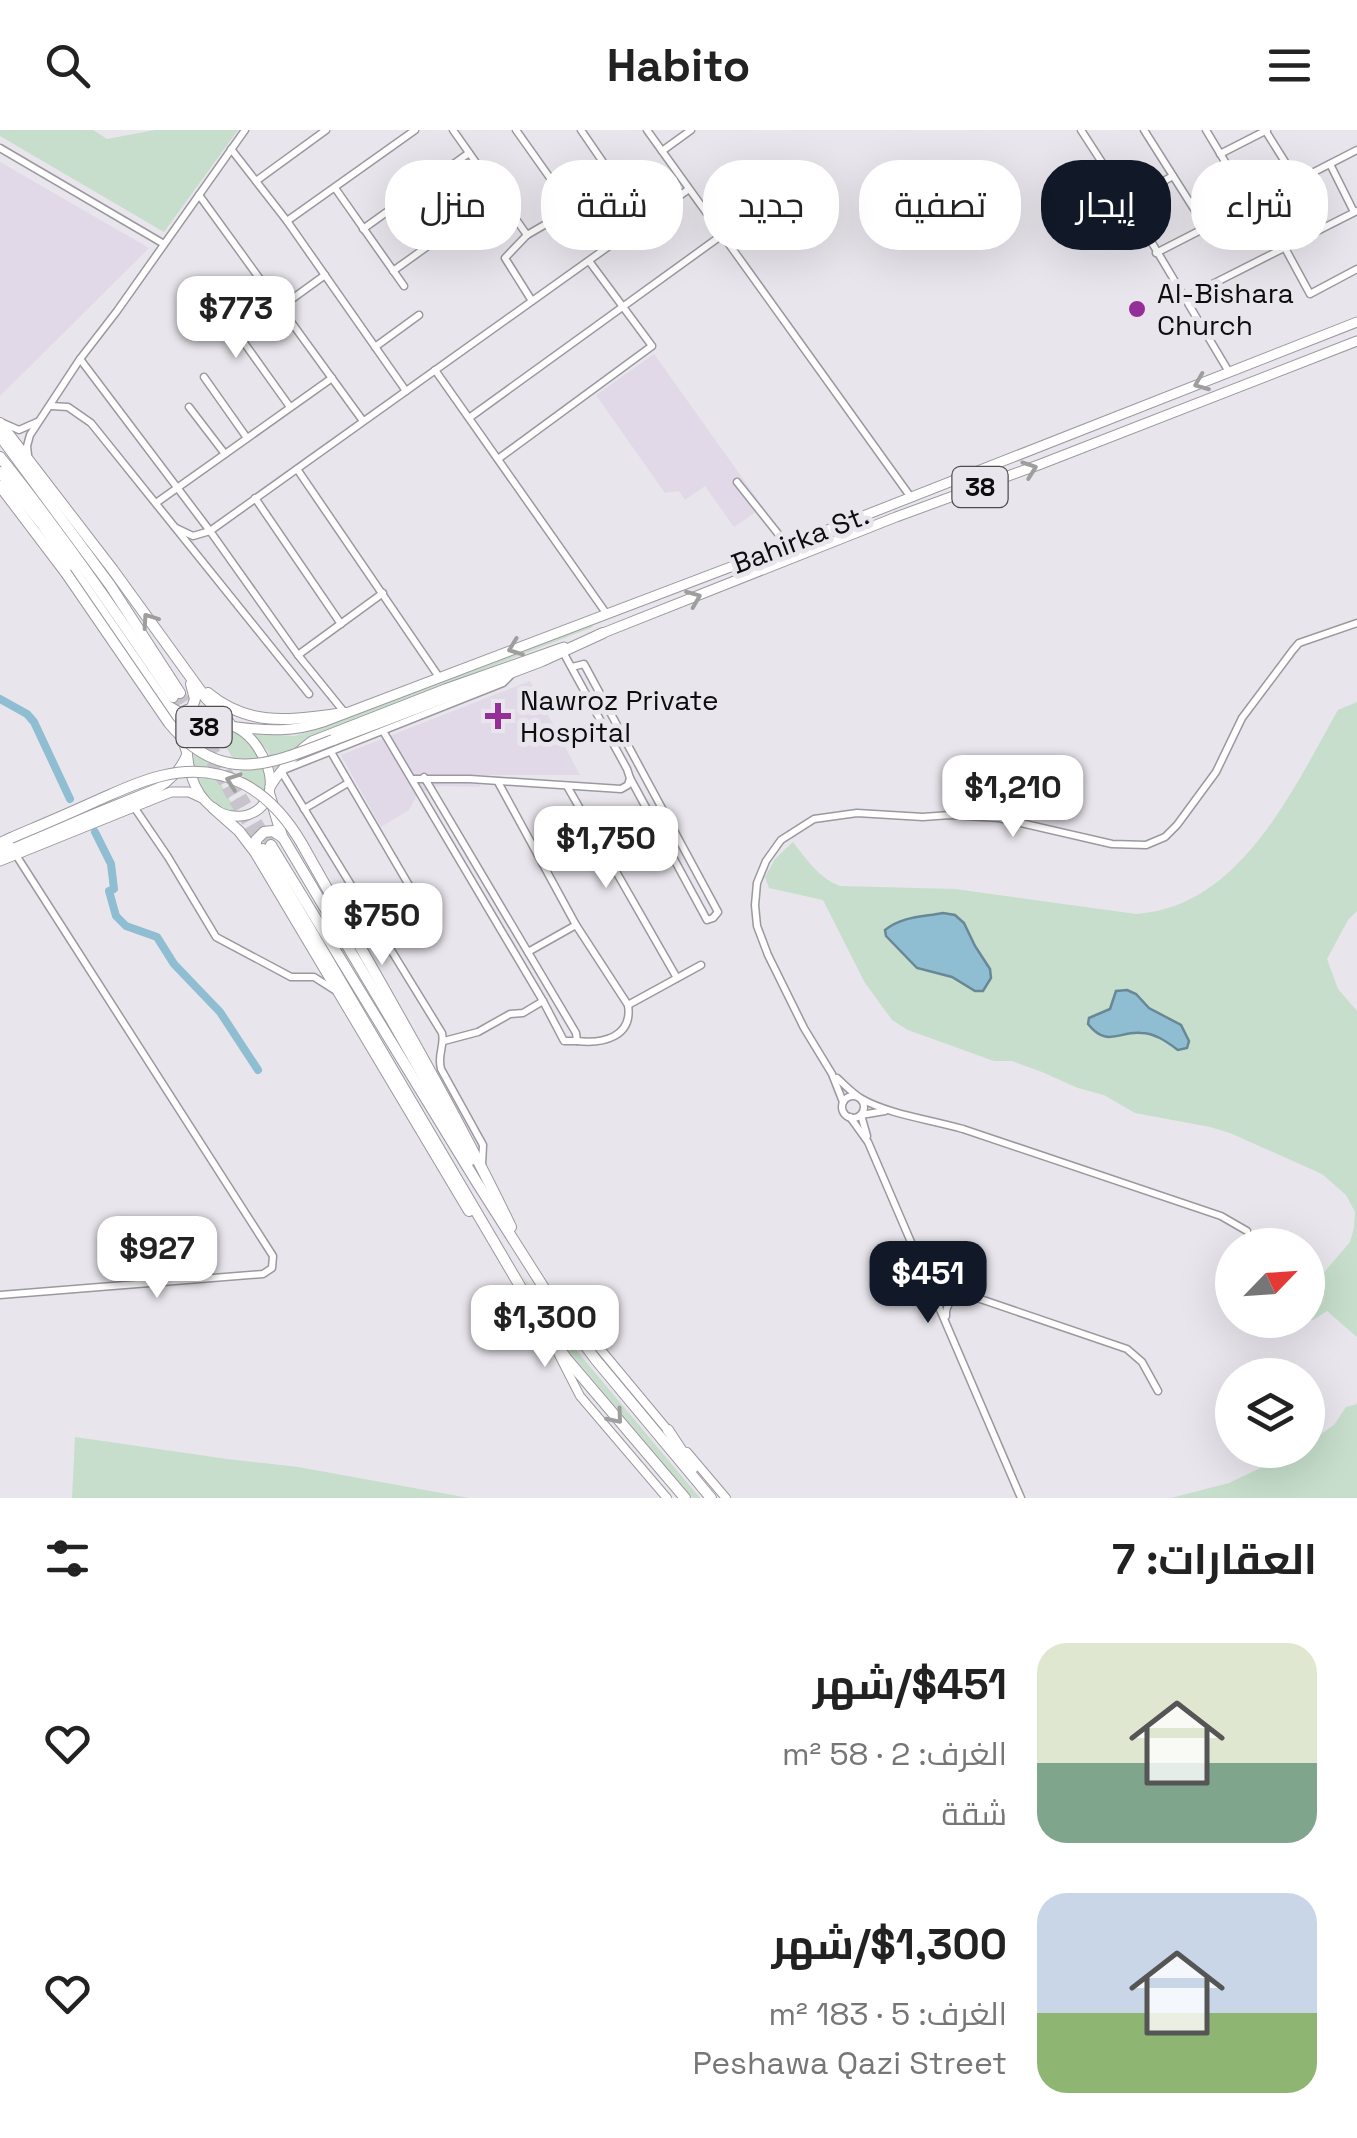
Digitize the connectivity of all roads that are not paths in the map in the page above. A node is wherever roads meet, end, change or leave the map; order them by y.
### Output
1 (244, 130) edge
2 (326, 130) edge
3 (415, 130) edge
4 (452, 130) edge
5 (516, 130) edge
6 (581, 130) edge
7 (647, 130) edge
8 (692, 130) edge
9 (1081, 130) edge
10 (1144, 130) edge
11 (1206, 130) edge
12 (1266, 130) edge
13 (0, 148) edge
14 (231, 149) junction
15 (1357, 150) edge
16 (662, 151) junction
17 (469, 153) junction
18 (1220, 154) junction
19 (474, 160) edge
20 (602, 160) edge
21 (1100, 160) edge
22 (1224, 160) edge
23 (1284, 160) edge
24 (1330, 164) joint
25 (541, 165) edge
26 (1173, 176) joint
27 (256, 180) junction
28 (335, 188) junction
29 (689, 190) junction
30 (683, 194) edge
31 (199, 195) junction
32 (1191, 204) edge
33 (703, 209) edge
34 (1356, 212) edge
35 (288, 221) junction
36 (1328, 226) edge
37 (521, 227) edge
38 (541, 227) edge
39 (364, 229) junction
40 (527, 235) junction
41 (1191, 236) edge
42 (164, 244) junction
43 (703, 249) edge
44 (422, 250) edge
45 (605, 250) edge
46 (733, 250) edge
47 (1154, 250) edge
48 (1281, 250) edge
49 (1286, 250) edge
50 (1156, 253) junction
51 (589, 261) junction
52 (1357, 269) edge
53 (393, 271) junction
54 (325, 275) junction
55 (404, 286) dead end
56 (210, 294) dead end
57 (1184, 300) junction
58 (532, 302) junction
59 (281, 306) junction
60 (624, 306) junction
61 (420, 315) dead end
62 (1357, 322) edge
63 (1357, 341) edge
64 (376, 347) junction
65 (80, 359) junction
66 (435, 370) junction
67 (1229, 372) junction
68 (204, 377) dead end
69 (332, 378) junction
70 (406, 390) junction
71 (51, 406) junction
72 (189, 407) dead end
73 (290, 407) junction
74 (469, 418) junction
75 (363, 421) junction
76 (0, 422) edge
77 (0, 436) edge
78 (247, 438) junction
79 (225, 454) junction
80 (0, 458) edge
81 (30, 460) junction
82 (498, 460) junction
83 (296, 468) junction
84 (0, 472) edge
85 (737, 482) dead end
86 (0, 486) edge
87 (178, 488) junction
88 (910, 496) junction
89 (254, 498) junction
90 (156, 504) junction
91 (176, 528) junction
92 (210, 531) junction
93 (787, 546) junction
94 (383, 593) junction
95 (606, 613) junction
96 (1357, 623) edge
97 (341, 624) junction
98 (603, 634) junction
99 (171, 651) junction
100 (564, 652) junction
101 (298, 655) junction
102 (181, 666) junction
103 (572, 667) junction
104 (511, 673) junction
105 (439, 677) junction
106 (309, 694) dead end
107 (172, 697) junction
108 (345, 713) junction
109 (234, 726) junction
110 (383, 731) junction
111 (332, 746) junction
112 (188, 752) junction
113 (281, 771) junction
114 (424, 777) junction
115 (413, 778) junction
116 (630, 778) junction
117 (497, 781) junction
118 (348, 783) junction
119 (566, 785) junction
120 (270, 790) junction
121 (210, 805) junction
122 (134, 806) junction
123 (304, 809) junction
124 (5, 840) edge
125 (286, 842) junction
126 (0, 852) edge
127 (16, 854) junction
128 (0, 861) edge
129 (261, 862) junction
130 (368, 911) junction
131 (576, 924) junction
132 (528, 952) junction
133 (701, 965) dead end
134 (676, 978) junction
135 (337, 992) junction
136 (543, 1002) junction
137 (628, 1005) junction
138 (444, 1041) junction
139 (577, 1041) junction
140 (832, 1074) junction
141 (860, 1098) junction
142 (844, 1102) junction
143 (888, 1110) junction
144 (861, 1114) junction
145 (850, 1117) junction
146 (868, 1142) junction
147 (482, 1166) junction
148 (1240, 1228) edge
149 (514, 1233) junction
150 (923, 1268) junction
151 (524, 1292) junction
152 (0, 1295) edge
153 (970, 1296) junction
154 (550, 1297) junction
155 (948, 1326) junction
156 (544, 1327) junction
157 (1158, 1391) dead end
158 (654, 1421) junction
159 (668, 1430) junction
160 (1022, 1497) edge
161 (667, 1498) edge
162 (685, 1498) edge
163 (712, 1498) edge
164 (726, 1498) edge

1 - 14 street
2 - 27 street
3 - 28 street
4 - 17 street
5 - 25 street
6 - 20 street
7 - 16 street
8 - 16 street
9 - 21 street
10 - 26 street
11 - 18 street
12 - 18 street
12 - 23 street
13 - 42 street
14 - 27 street
14 - 31 street
15 - 24 street
16 - 29 street
17 - 19 street
17 - 39 street
18 - 22 street
24 - 34 street
26 - 32 street
27 - 35 street
28 - 35 street
28 - 39 street
29 - 30 street
29 - 33 street
31 - 42 street
31 - 59 street
34 - 36 street
35 - 54 street
37 - 40 street
38 - 40 street
39 - 53 street
40 - 58 street
41 - 50 street
42 - 65 street
43 - 60 street
44 - 53 street
45 - 51 street
46 - 88 street
47 - 50 street
48 - 57 street
49 - 52 street
50 - 57 street
51 - 58 street
51 - 60 street
53 - 55 street
54 - 59 street
54 - 64 street
56 - 73 street
57 - 67 street
58 - 66 street
59 - 69 street
60 - 74 street
60 - 82 street
61 - 64 street
62 - 67 main road, Bahirka St. / 38
98 -> 63 main road, Bahirka St. / 38
64 - 70 street
65 - 71 street
65 - 87 street
66 - 70 street
66 - 74 street
67 -> 88 main road, Bahirka St. / 38
68 - 78 street
69 - 73 street
69 - 75 street
70 - 75 street
71 - 76 street
71 - 81 street
71 - 90 street
72 - 79 street
73 - 78 street
74 - 82 street
75 - 83 street
76 - 81 highway
77 - 107 highway
78 - 79 street
79 - 87 street
80 - 107 highway
99 -> 81 highway
82 - 95 street
83 - 89 street
83 - 94 street
84 - 107 highway
85 - 93 street
86 - 111 highway, bridge
87 - 90 street
87 - 92 street
88 - 93 main road, Bahirka St. / 38
89 - 92 street
89 - 97 street
90 - 91 street
91 - 92 street
91 - 106 street
92 - 101 street
93 - 95 main road, Bahirka St. / 38
94 - 97 street
94 - 105 street
95 -> 105 main road, Bahirka St. / 38
96 - 140 street
97 - 101 street
98 - 100 highway
98 - 113 main road, Bahirka St. / 38
99 - 102 highway
99 - 108 highway
100 - 103 street
100 - 104 highway
101 - 108 street
102 - 107 highway
102 - 109 highway
103 - 116 street
103 - 116 street
104 - 110 street
104 - 111 highway
105 - 108 main road, Bahirka St. / 38
107 - 112 highway
108 - 109 main road, Bahirka St. / 38
109 - 112 main road, 38
109 - 120 main road, 38
110 - 111 street
110 - 115 street
111 - 113 street
111 - 118 street
112 - 121 main road, 38
112 - 126 main road
113 - 120 main road, Bahirka St. / 38
113 - 123 street
114 - 115 street
114 - 117 street
114 - 132 street
115 - 136 street
116 - 119 street
117 - 119 street
117 - 131 street
118 - 123 street
118 - 130 street
119 - 134 street
120 - 121 main road, 38
120 - 125 highway
121 - 122 main road
121 - 129 highway
122 - 127 main road
122 - 135 street
123 - 130 street
147 -> 124 highway, bridge
125 - 129 highway
125 - 149 highway
127 - 128 main road
127 - 152 street
129 - 135 highway
130 - 138 street
131 - 132 street
131 - 137 street
132 - 139 street
133 - 134 street
134 - 137 street
135 - 151 highway
136 - 138 street
136 - 139 street
137 - 139 street
138 - 147 street
140 - 141 street
140 - 142 street
141 - 142 street
141 - 143 street
141 - 144 street
142 - 145 street
143 - 144 street
143 - 148 street
144 - 145 street
144 - 146 street
145 - 146 street
146 - 150 street
147 - 149 highway
149 - 154 highway
150 - 153 street
150 - 155 street
151 - 154 highway
151 - 156 highway
153 - 155 street
153 - 157 street
154 - 158 highway
155 - 160 street
156 - 161 main road
156 -> 162 highway
158 - 159 main road
158 - 163 highway
159 - 163 highway
159 - 164 main road

